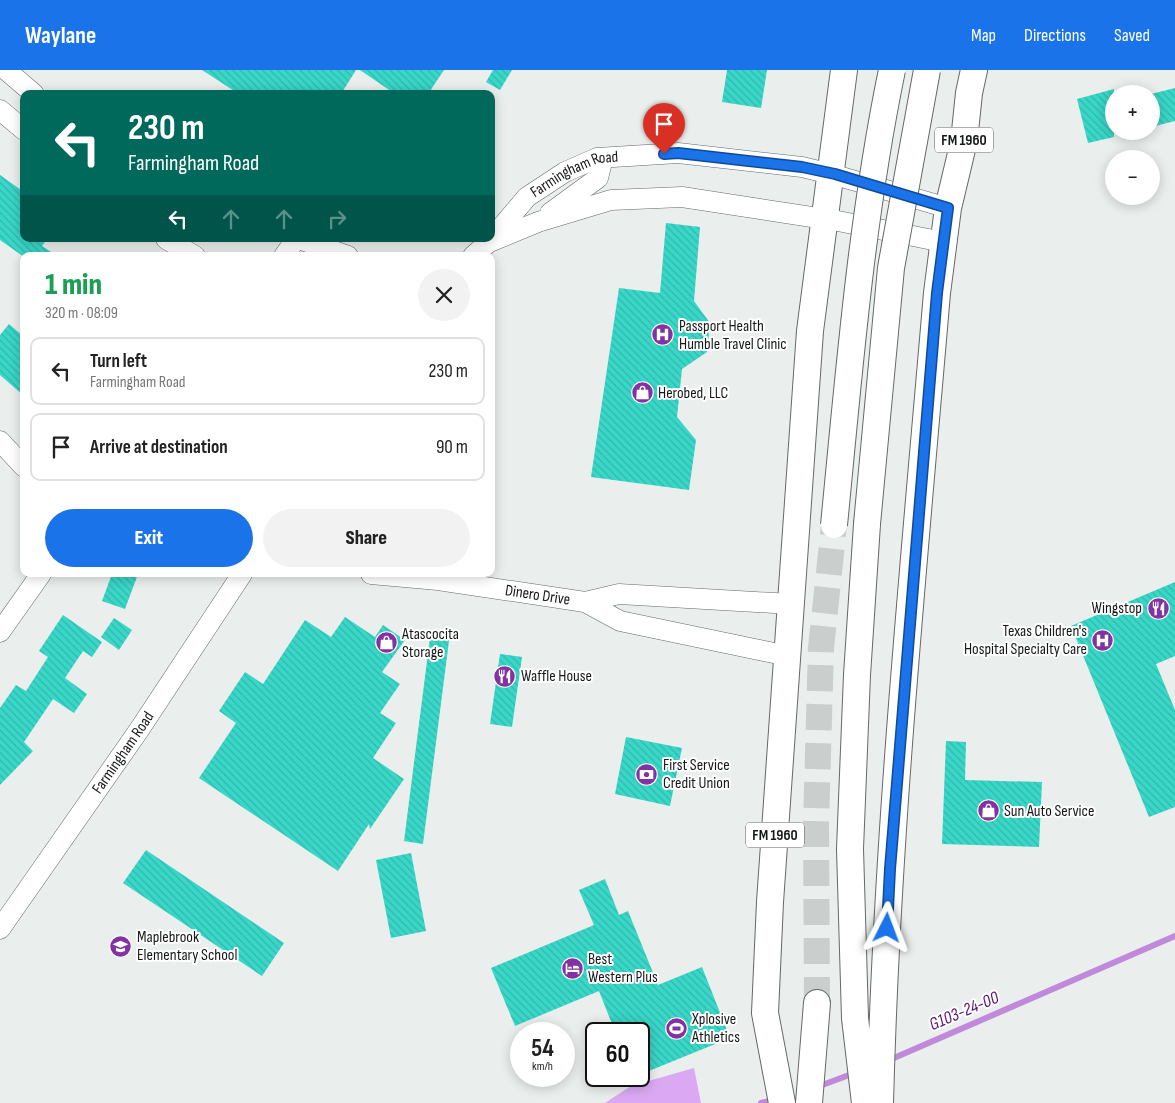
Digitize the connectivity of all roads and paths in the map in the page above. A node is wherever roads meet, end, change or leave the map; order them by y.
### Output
1 (6, 70) edge
2 (844, 70) edge
3 (892, 70) edge
4 (927, 70) edge
5 (974, 70) edge
6 (29, 90) edge
7 (0, 110) edge
8 (20, 127) edge
9 (603, 158) junction
10 (831, 174) junction
11 (948, 208) junction
12 (825, 219) junction
13 (538, 222) junction
14 (495, 235) edge
15 (495, 240) edge
16 (171, 242) edge
17 (295, 242) edge
18 (306, 242) edge
19 (943, 242) junction
20 (488, 243) edge
21 (188, 252) edge
22 (287, 252) edge
23 (336, 252) edge
24 (477, 252) edge
25 (0, 441) edge
26 (20, 463) edge
27 (834, 525) tunnel mouth
28 (40, 577) edge
29 (240, 577) edge
30 (404, 577) edge
31 (585, 602) junction
32 (791, 604) junction
33 (0, 632) edge
34 (788, 656) junction
35 (0, 930) edge
36 (817, 1003) tunnel mouth
37 (782, 1103) edge
38 (810, 1103) edge
39 (865, 1103) edge
40 (880, 1103) edge

1 - 6 street
2 - 10 main road, FM 1960 / FM 1960
3 - 27 main road, bridge
4 - 39 main road, FM 1960, bridge
5 - 11 main road, FM 1960 / FM 1960
7 - 8 street
9 - 10 street, Farmingham Road
9 - 13 street
9 - 14 street, Farmingham Road
10 - 11 street, Farmingham Road
10 - 12 main road, FM 1960 / FM 1960
11 - 19 main road, FM 1960 / FM 1960
12 - 13 street, Farmingham Road
12 - 19 street, Farmingham Road
12 - 32 main road, FM 1960 / FM 1960
13 - 15 street, Farmingham Road
16 - 21 street
17 - 22 street
18 - 23 street
19 - 40 main road, FM 1960 / FM 1960
20 - 24 street, Farmingham Road
25 - 26 street
28 - 33 street
29 - 35 street, Farmingham Road
30 - 31 street, Dinero Drive
31 - 32 street, Dinero Drive
31 - 34 street, Dinero Drive
32 - 34 main road, FM 1960 / FM 1960
34 - 37 main road, FM 1960 / FM 1960
36 - 38 main road

